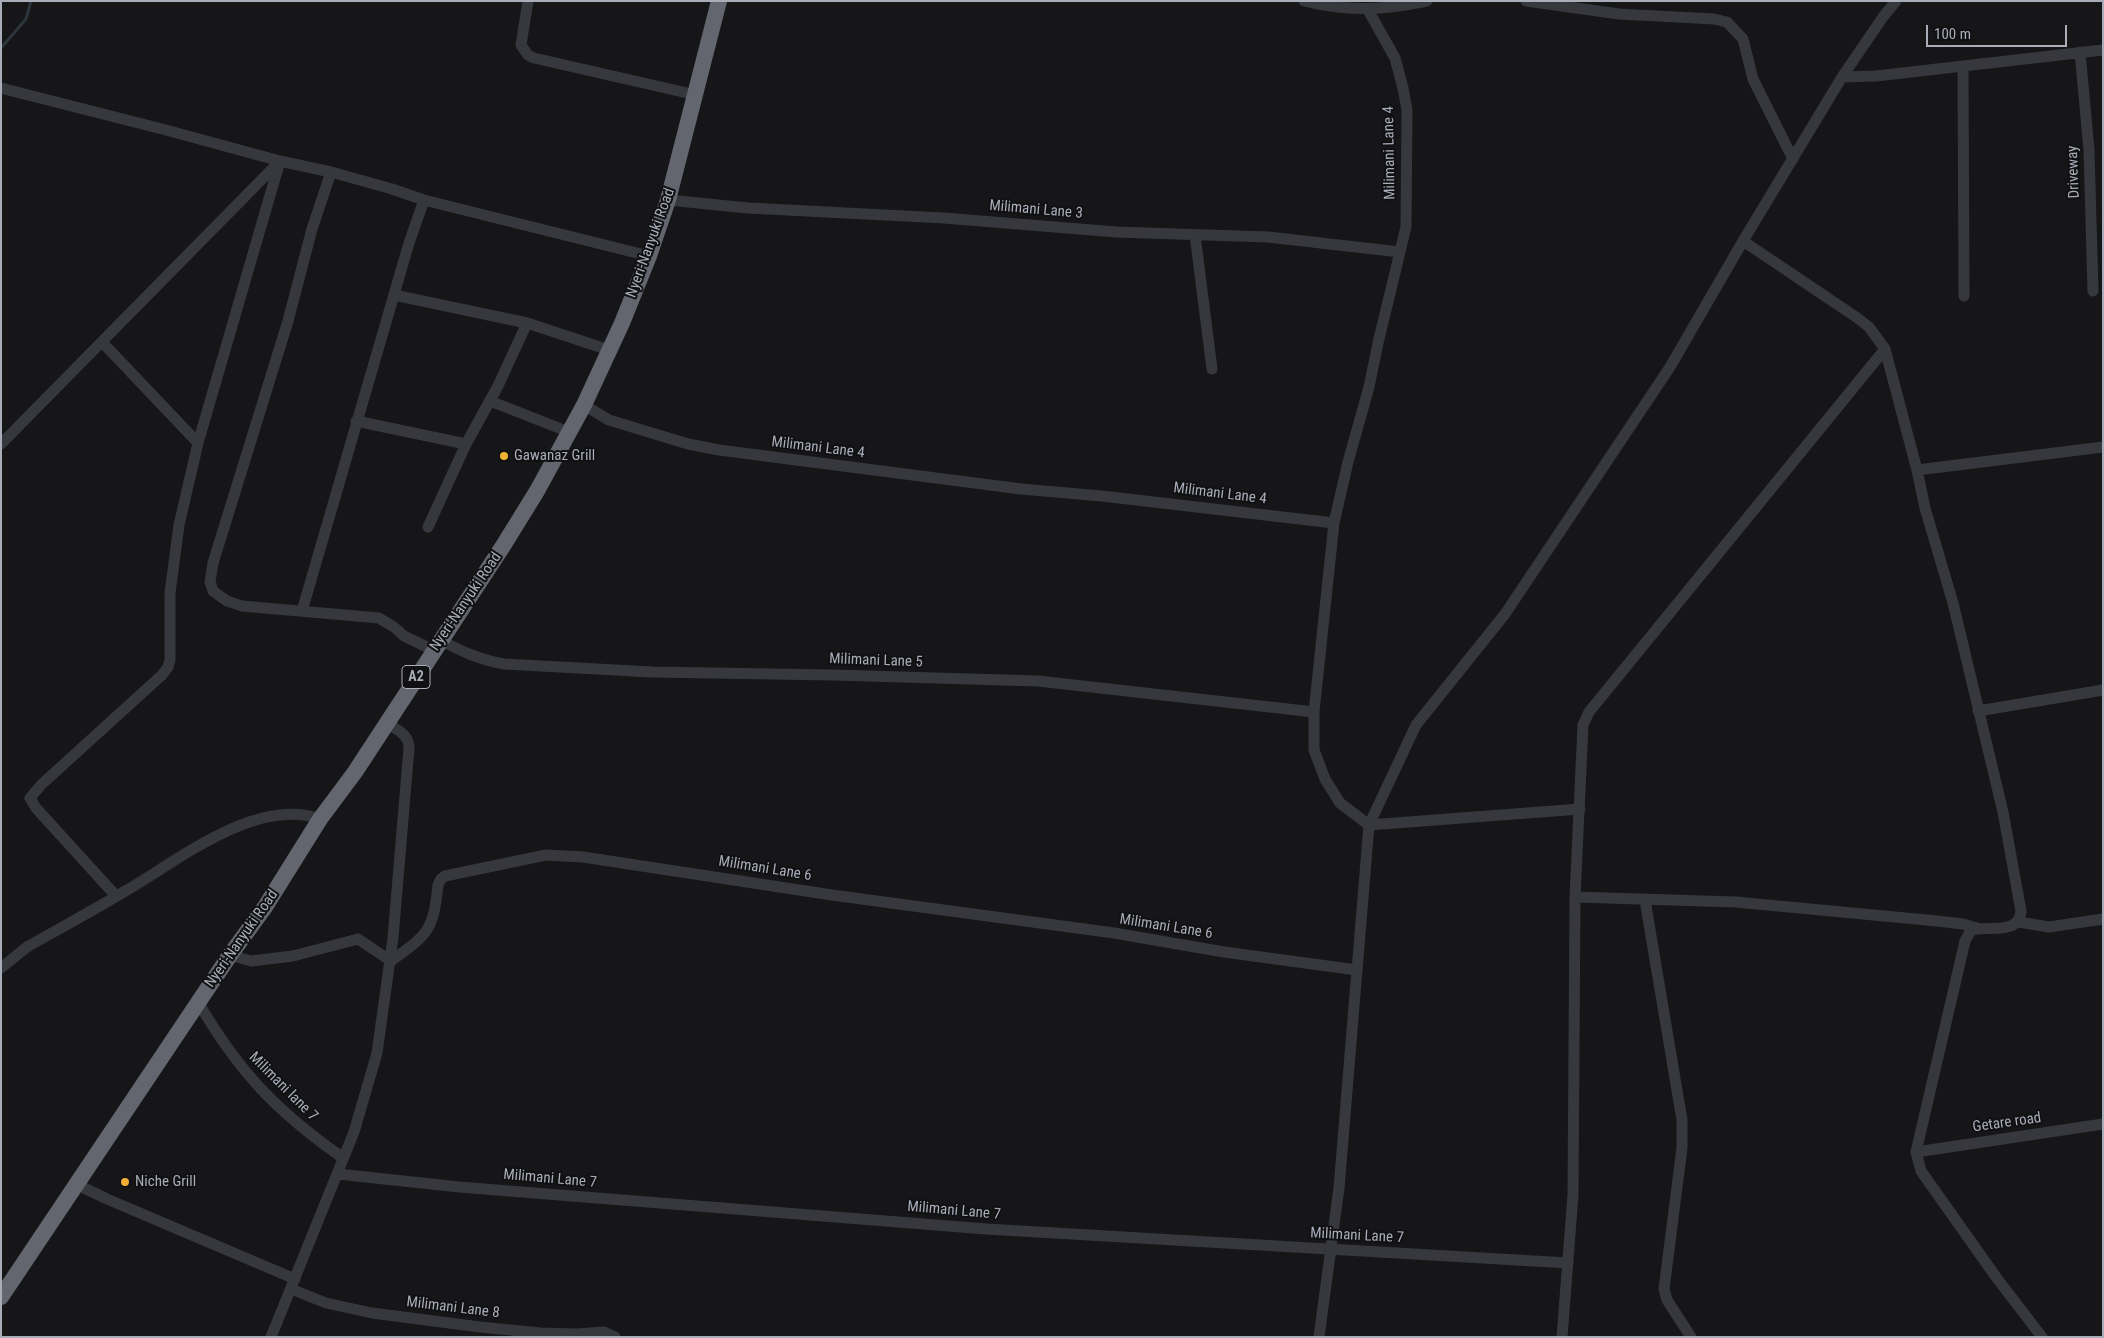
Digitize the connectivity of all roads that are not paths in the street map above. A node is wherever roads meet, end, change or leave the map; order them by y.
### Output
1 (528, 1) edge
2 (719, 1) edge
3 (1304, 1) edge
4 (1427, 1) edge
5 (1526, 1) edge
6 (1896, 1) edge
7 (1368, 10) junction
8 (2103, 50) edge
9 (2080, 52) junction
10 (1963, 67) junction
11 (1842, 77) junction
12 (1, 88) edge
13 (696, 95) junction
14 (1793, 159) junction
15 (280, 161) junction
16 (331, 172) junction
17 (424, 200) junction
18 (668, 200) junction
19 (1195, 235) junction
20 (1743, 241) junction
21 (1400, 252) junction
22 (649, 256) junction
23 (2093, 291) dead end
24 (394, 295) junction
25 (1964, 296) dead end
26 (526, 323) junction
27 (102, 342) junction
28 (1885, 349) junction
29 (609, 350) junction
30 (1212, 369) dead end
31 (490, 402) junction
32 (584, 406) junction
33 (356, 421) junction
34 (569, 432) junction
35 (198, 443) junction
36 (1, 444) edge
37 (466, 444) junction
38 (2103, 447) edge
39 (1917, 470) junction
40 (1334, 523) junction
41 (428, 527) dead end
42 (302, 611) junction
43 (437, 645) junction
44 (2103, 690) edge
45 (1314, 712) junction
46 (1978, 712) junction
47 (386, 723) junction
48 (1580, 808) junction
49 (320, 819) junction
50 (1369, 824) junction
51 (116, 896) junction
52 (1575, 897) junction
53 (1645, 900) junction
54 (2103, 919) edge
55 (2018, 922) junction
56 (1977, 928) junction
57 (230, 955) junction
58 (390, 961) junction
59 (1, 968) edge
60 (1357, 970) junction
61 (198, 1002) junction
62 (2103, 1124) edge
63 (1916, 1152) junction
64 (342, 1158) junction
65 (338, 1174) junction
66 (76, 1184) junction
67 (1330, 1250) junction
68 (1568, 1262) junction
69 (293, 1284) junction
70 (1, 1297) edge
71 (272, 1337) edge
72 (614, 1337) edge
73 (1319, 1337) edge
74 (1562, 1337) edge
75 (1691, 1337) edge
76 (2042, 1337) edge

1 - 13 street
2 - 13 highway, Nyeri-Nanyuki Road / A2
3 - 7 street
4 - 7 street
5 - 14 street
6 - 11 street
7 - 21 street, Milimani Lane 4
8 - 9 street
9 - 10 street
9 - 23 street, Driveway
10 - 11 street
10 - 25 street
11 - 14 street
12 - 15 street
13 - 18 highway, Nyeri-Nanyuki Road / A2
14 - 20 street
15 - 16 street
15 - 27 street
15 - 35 street
16 - 17 street
16 - 42 street, Milimani Lane 5
17 - 22 street
17 - 24 street
18 - 19 street, Milimani Lane 3
18 - 22 highway, Nyeri-Nanyuki Road / A2
19 - 21 street, Milimani Lane 3
19 - 30 street
20 - 28 street
20 - 50 street
21 - 40 street, Milimani Lane 4
22 - 29 highway, Nyeri-Nanyuki Road / A2
24 - 26 street
24 - 33 street
26 - 29 street
26 - 31 street
27 - 35 street
27 - 36 street
28 - 39 street
28 - 48 street
29 - 32 highway, Nyeri-Nanyuki Road / A2
31 - 34 street
31 - 37 street
32 - 34 highway, Nyeri-Nanyuki Road / A2
32 - 40 street, Milimani Lane 4
33 - 37 street
33 - 42 street
34 - 43 highway, Nyeri-Nanyuki Road / A2
35 - 51 street
37 - 41 street
38 - 39 street
39 - 46 street
40 - 45 street
42 - 43 street, Milimani Lane 5
43 - 45 street, Milimani Lane 5
43 - 47 highway, Nyeri-Nanyuki Road / A2
44 - 46 street
45 - 50 street
46 - 55 street
47 - 49 highway, Nyeri-Nanyuki Road / A2
47 - 58 street
48 - 50 street
48 - 52 street
49 - 51 street
49 - 57 highway, Nyeri-Nanyuki Road / A2
50 - 60 street
51 - 59 street
52 - 53 street
52 - 68 street
53 - 56 street
53 - 75 street
54 - 55 street
55 - 56 street
56 - 63 street
57 - 58 street
57 - 61 highway, Nyeri-Nanyuki Road / A2
58 - 60 street, Milimani Lane 6
58 - 64 street
60 - 67 street
61 - 64 street, Milimani lane 7
61 - 66 highway, Nyeri-Nanyuki Road / A2
62 - 63 street, Getare road
63 - 76 street
64 - 65 street
65 - 67 street, Milimani Lane 7
65 - 69 street
66 - 69 street, Milimani Lane 8
66 - 70 highway, Nyeri-Nanyuki Road / A2
67 - 68 street, Milimani Lane 7
67 - 73 street
68 - 74 street
69 - 71 street
69 - 72 street, Milimani Lane 8

